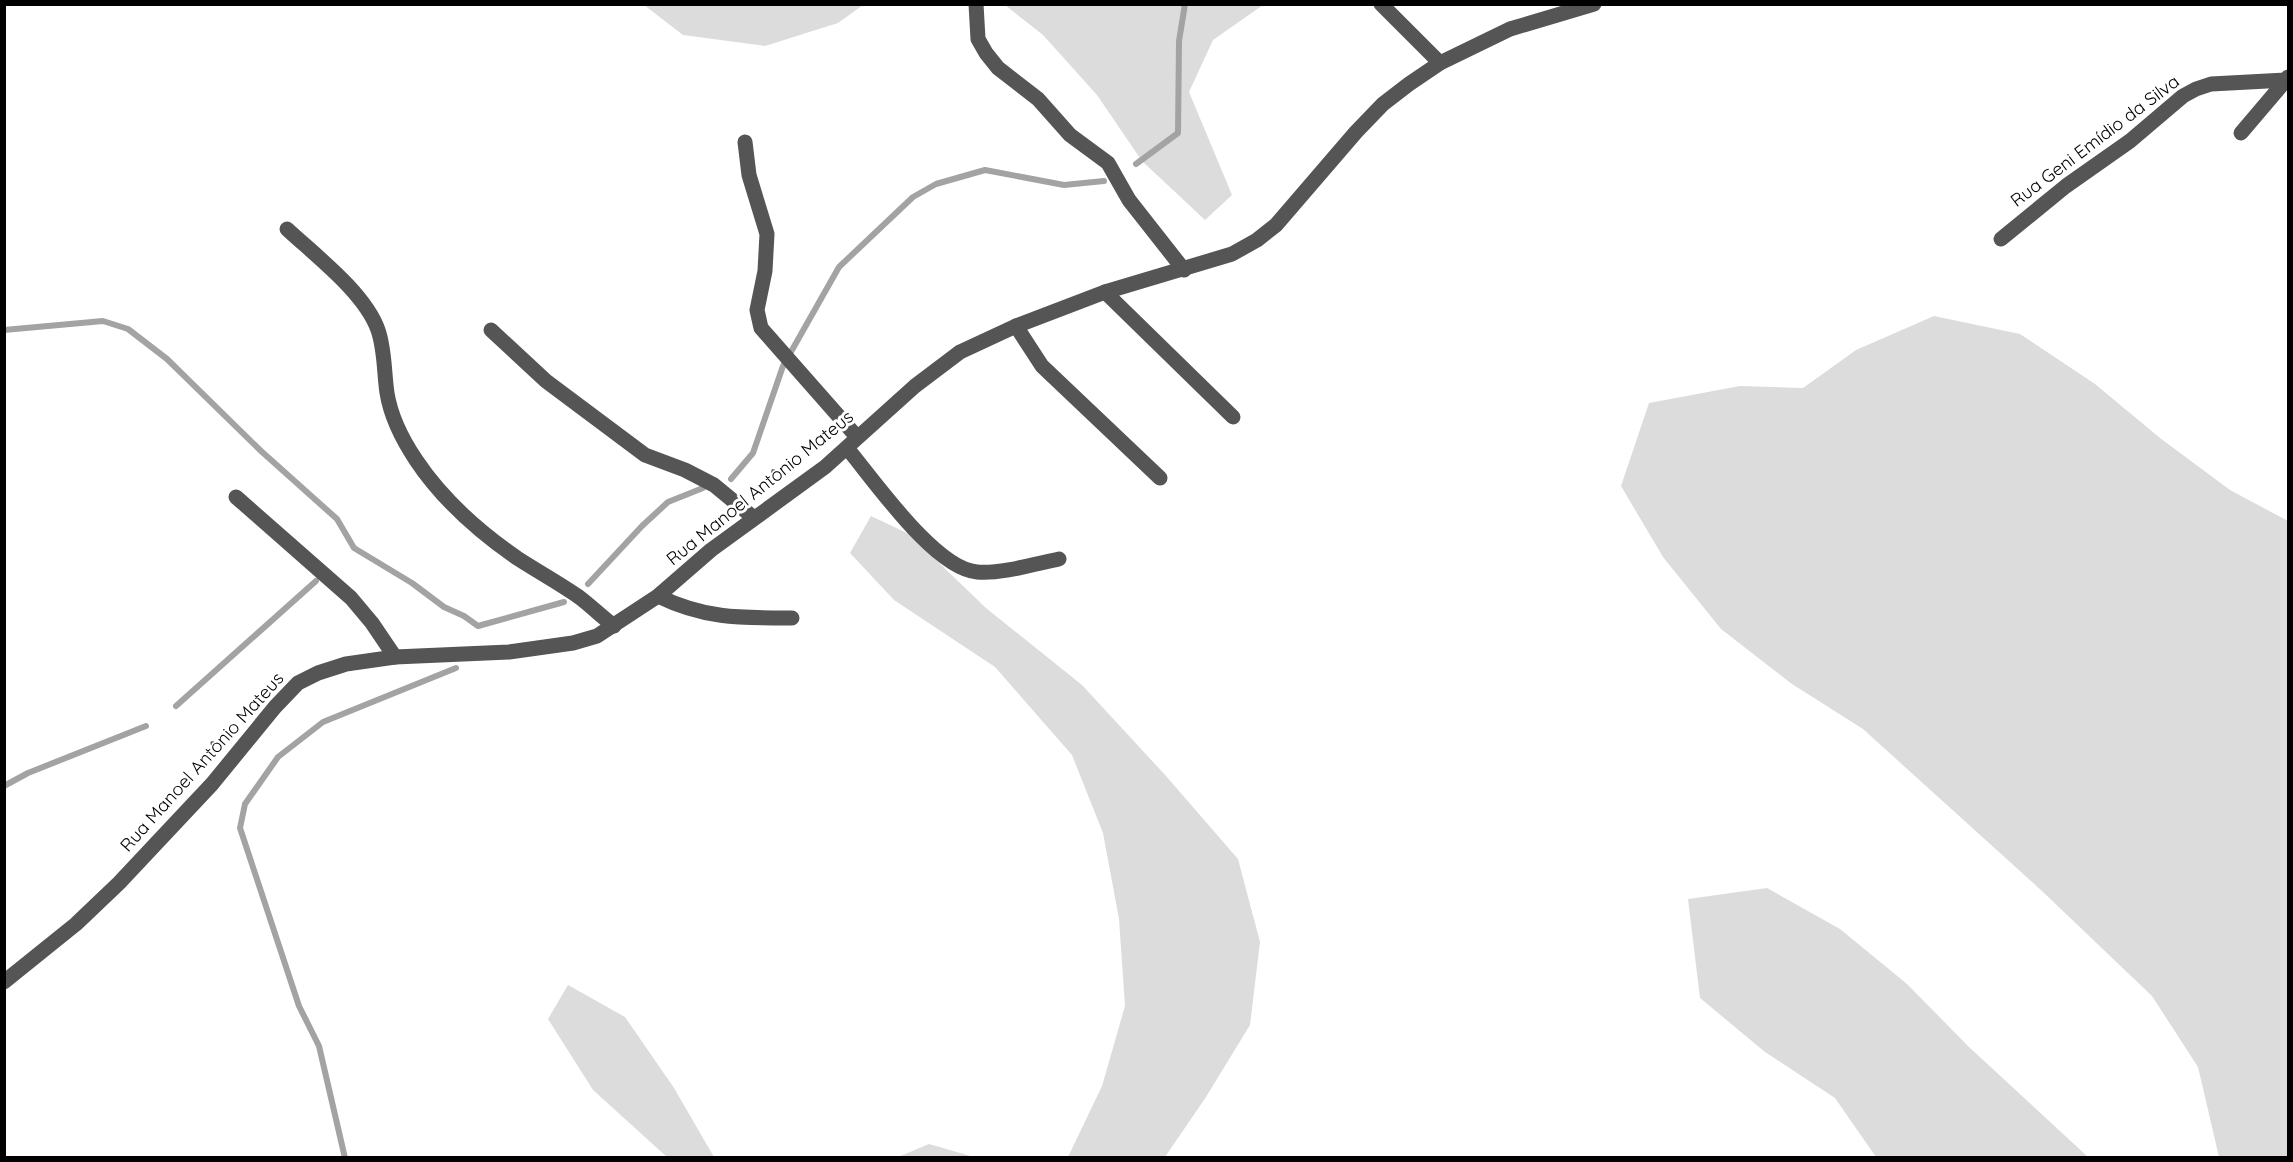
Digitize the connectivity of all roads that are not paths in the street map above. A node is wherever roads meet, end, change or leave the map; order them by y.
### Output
1 (976, 4) edge
2 (1381, 4) edge
3 (1594, 4) edge
4 (1440, 63) junction
5 (2288, 80) edge
6 (2241, 133) dead end
7 (745, 142) dead end
8 (287, 229) dead end
9 (2001, 239) dead end
10 (1184, 270) junction
11 (1105, 292) junction
12 (1016, 326) junction
13 (492, 330) dead end
14 (1233, 417) dead end
15 (852, 442) junction
16 (1160, 478) dead end
17 (236, 497) dead end
18 (754, 518) junction
19 (1059, 559) dead end
20 (658, 596) junction
21 (792, 618) dead end
22 (614, 626) junction
23 (395, 657) junction
24 (4, 982) edge

1 - 10 street
2 - 4 street
3 - 4 street, Rua Manoel Antônio Mateus
4 - 10 street, Rua Manoel Antônio Mateus
5 - 6 street
5 - 9 street, Rua Geni Emídio da Silva
7 - 15 street
8 - 22 street
10 - 11 street, Rua Manoel Antônio Mateus
11 - 12 street, Rua Manoel Antônio Mateus
11 - 14 street
12 - 15 street, Rua Manoel Antônio Mateus
12 - 16 street
13 - 18 street
15 - 18 street, Rua Manoel Antônio Mateus
15 - 19 street
17 - 23 street
18 - 20 street, Rua Manoel Antônio Mateus
20 - 21 street
20 - 22 street, Rua Manoel Antônio Mateus
22 - 23 street, Rua Manoel Antônio Mateus
23 - 24 street, Rua Manoel Antônio Mateus

